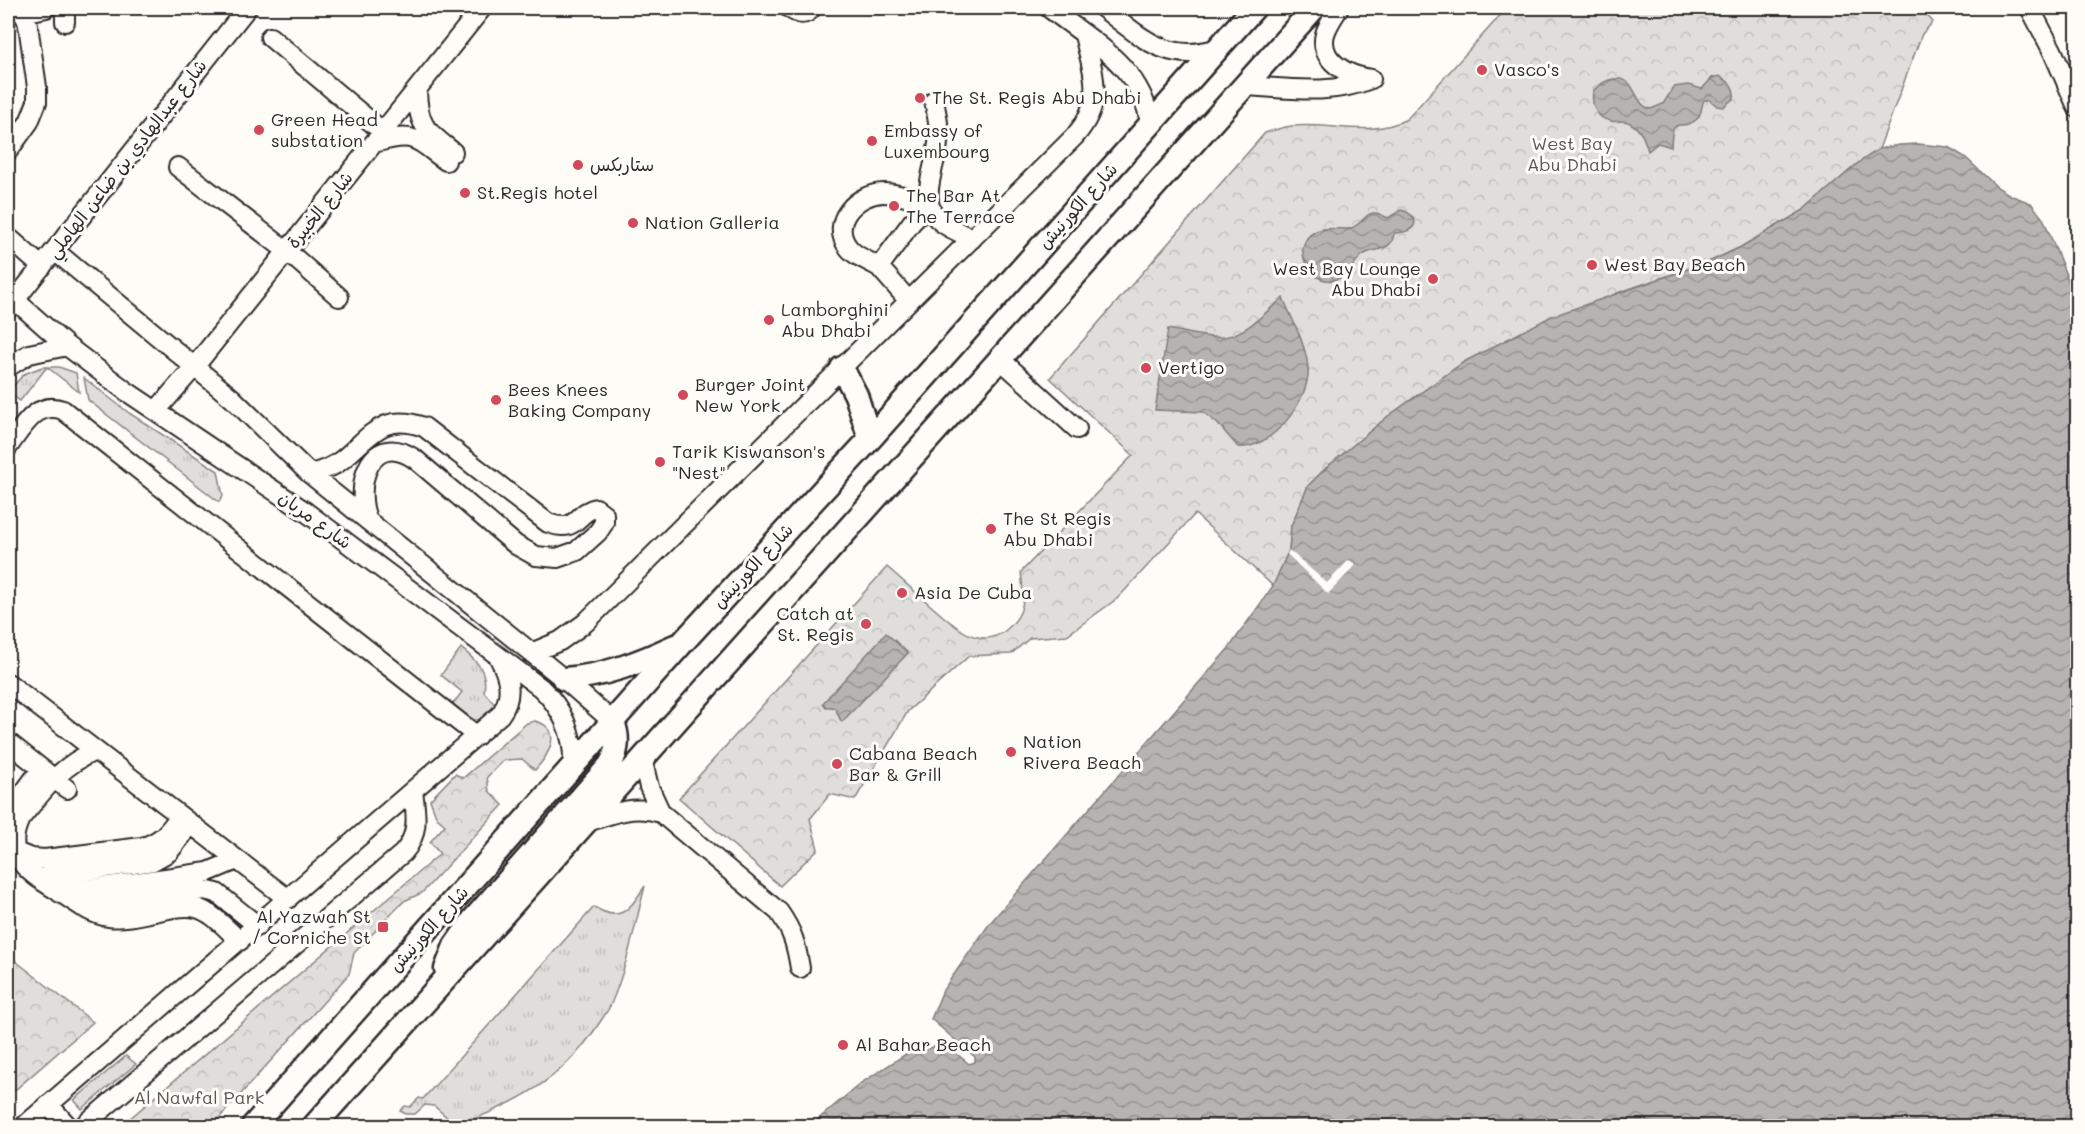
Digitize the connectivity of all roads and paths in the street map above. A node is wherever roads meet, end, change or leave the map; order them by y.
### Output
1 (46, 8) edge
2 (247, 8) edge
3 (482, 8) edge
4 (789, 8) edge
5 (1049, 8) edge
6 (1103, 8) edge
7 (1254, 8) edge
8 (1314, 8) edge
9 (1339, 8) edge
10 (2030, 8) edge
11 (811, 9) edge
12 (21, 10) edge
13 (1084, 36) junction
14 (270, 37) dead end
15 (1218, 48) junction
16 (1244, 86) junction
17 (417, 90) junction
18 (934, 101) dead end
19 (2078, 109) edge
20 (1150, 125) junction
21 (378, 138) junction
22 (8, 151) edge
23 (178, 167) dead end
24 (929, 205) junction
25 (8, 237) edge
26 (972, 238) junction
27 (55, 251) junction
28 (287, 251) junction
29 (42, 267) junction
30 (879, 267) junction
31 (339, 297) dead end
32 (909, 301) junction
33 (11, 305) edge
34 (67, 345) junction
35 (1000, 359) junction
36 (195, 366) junction
37 (8, 367) edge
38 (842, 368) junction
39 (156, 411) junction
40 (424, 427) junction
41 (1077, 429) dead end
42 (870, 439) junction
43 (8, 447) edge
44 (415, 459) junction
45 (310, 474) junction
46 (368, 521) junction
47 (684, 641) junction
48 (531, 653) junction
49 (497, 654) junction
50 (564, 679) junction
51 (8, 683) edge
52 (613, 722) junction
53 (477, 736) junction
54 (8, 742) edge
55 (95, 751) junction
56 (642, 758) junction
57 (573, 769) junction
58 (48, 774) junction
59 (413, 791) junction
60 (8, 794) edge
61 (8, 807) edge
62 (661, 813) junction
63 (185, 820) junction
64 (584, 824) junction
65 (16, 852) junction
66 (237, 860) junction
67 (38, 878) junction
68 (60, 893) junction
69 (288, 899) junction
70 (82, 907) junction
71 (258, 926) junction
72 (240, 941) junction
73 (800, 968) dead end
74 (442, 982) junction
75 (49, 1105) junction
76 (24, 1126) edge
77 (68, 1126) edge
78 (84, 1126) edge
79 (253, 1126) edge
80 (314, 1126) edge

1 - 12 street
2 - 27 street, شارع عبدالهادي بن ضاعن الهاملي
3 - 17 street, شارع الخبيرة
4 - 11 street
5 - 13 street
6 - 15 street
7 - 15 main road, شارع الكورنيش
8 - 16 main road
9 - 16 street
10 - 19 street
12 - 22 street
13 - 20 street
13 - 26 street
14 - 21 street
15 - 20 main road, شارع الكورنيش
16 - 35 main road
17 - 21 street, شارع الخبيرة
17 - 21 street
18 - 24 street
20 - 42 main road, شارع الكورنيش
21 - 28 street, شارع الخبيرة
23 - 28 street
24 - 26 street
24 - 30 street
24 - 30 street
25 - 29 street
26 - 32 street
27 - 29 street, شارع عبدالهادي بن ضاعن الهاملي
27 - 36 street, شارع مربان
28 - 31 street
28 - 36 street, شارع الخبيرة
29 - 33 street, شارع عبدالهادي بن ضاعن الهاملي
30 - 32 street
32 - 38 street
33 - 34 street, شارع مربان
34 - 37 street
34 - 39 street, شارع مربان
35 - 41 street
35 - 56 main road
36 - 39 street, شارع الخبيرة
36 - 45 street, شارع مربان
38 - 42 main road
38 - 48 street
39 - 49 street, شارع مربان
40 - 44 street
40 - 44 street
40 - 45 street
42 - 47 main road, شارع الكورنيش
43 - 53 street
44 - 46 street
45 - 46 street, شارع مربان
46 - 48 street, شارع مربان
47 - 50 main road
47 - 52 main road, شارع الكورنيش
48 - 50 street, شارع مربان
49 - 53 street
49 - 57 street, شارع مربان
50 - 52 street, شارع مربان
51 - 55 street
52 - 57 main road, شارع الكورنيش
52 - 74 main road
53 - 59 street
54 - 58 street
55 - 58 street
55 - 63 street
56 - 62 street
56 - 64 main road
57 - 79 main road, شارع الكورنيش
58 - 60 street
58 - 61 street
58 - 65 street
59 - 69 street
59 - 78 street
62 - 64 street
62 - 73 street
63 - 65 street
63 - 66 street
63 - 67 street
64 - 74 main road
65 - 67 street
66 - 68 street
66 - 69 street
67 - 68 street
68 - 70 street
69 - 71 street
70 - 71 street
70 - 72 street
71 - 72 street
72 - 75 street
74 - 80 main road
75 - 76 street
75 - 77 street

